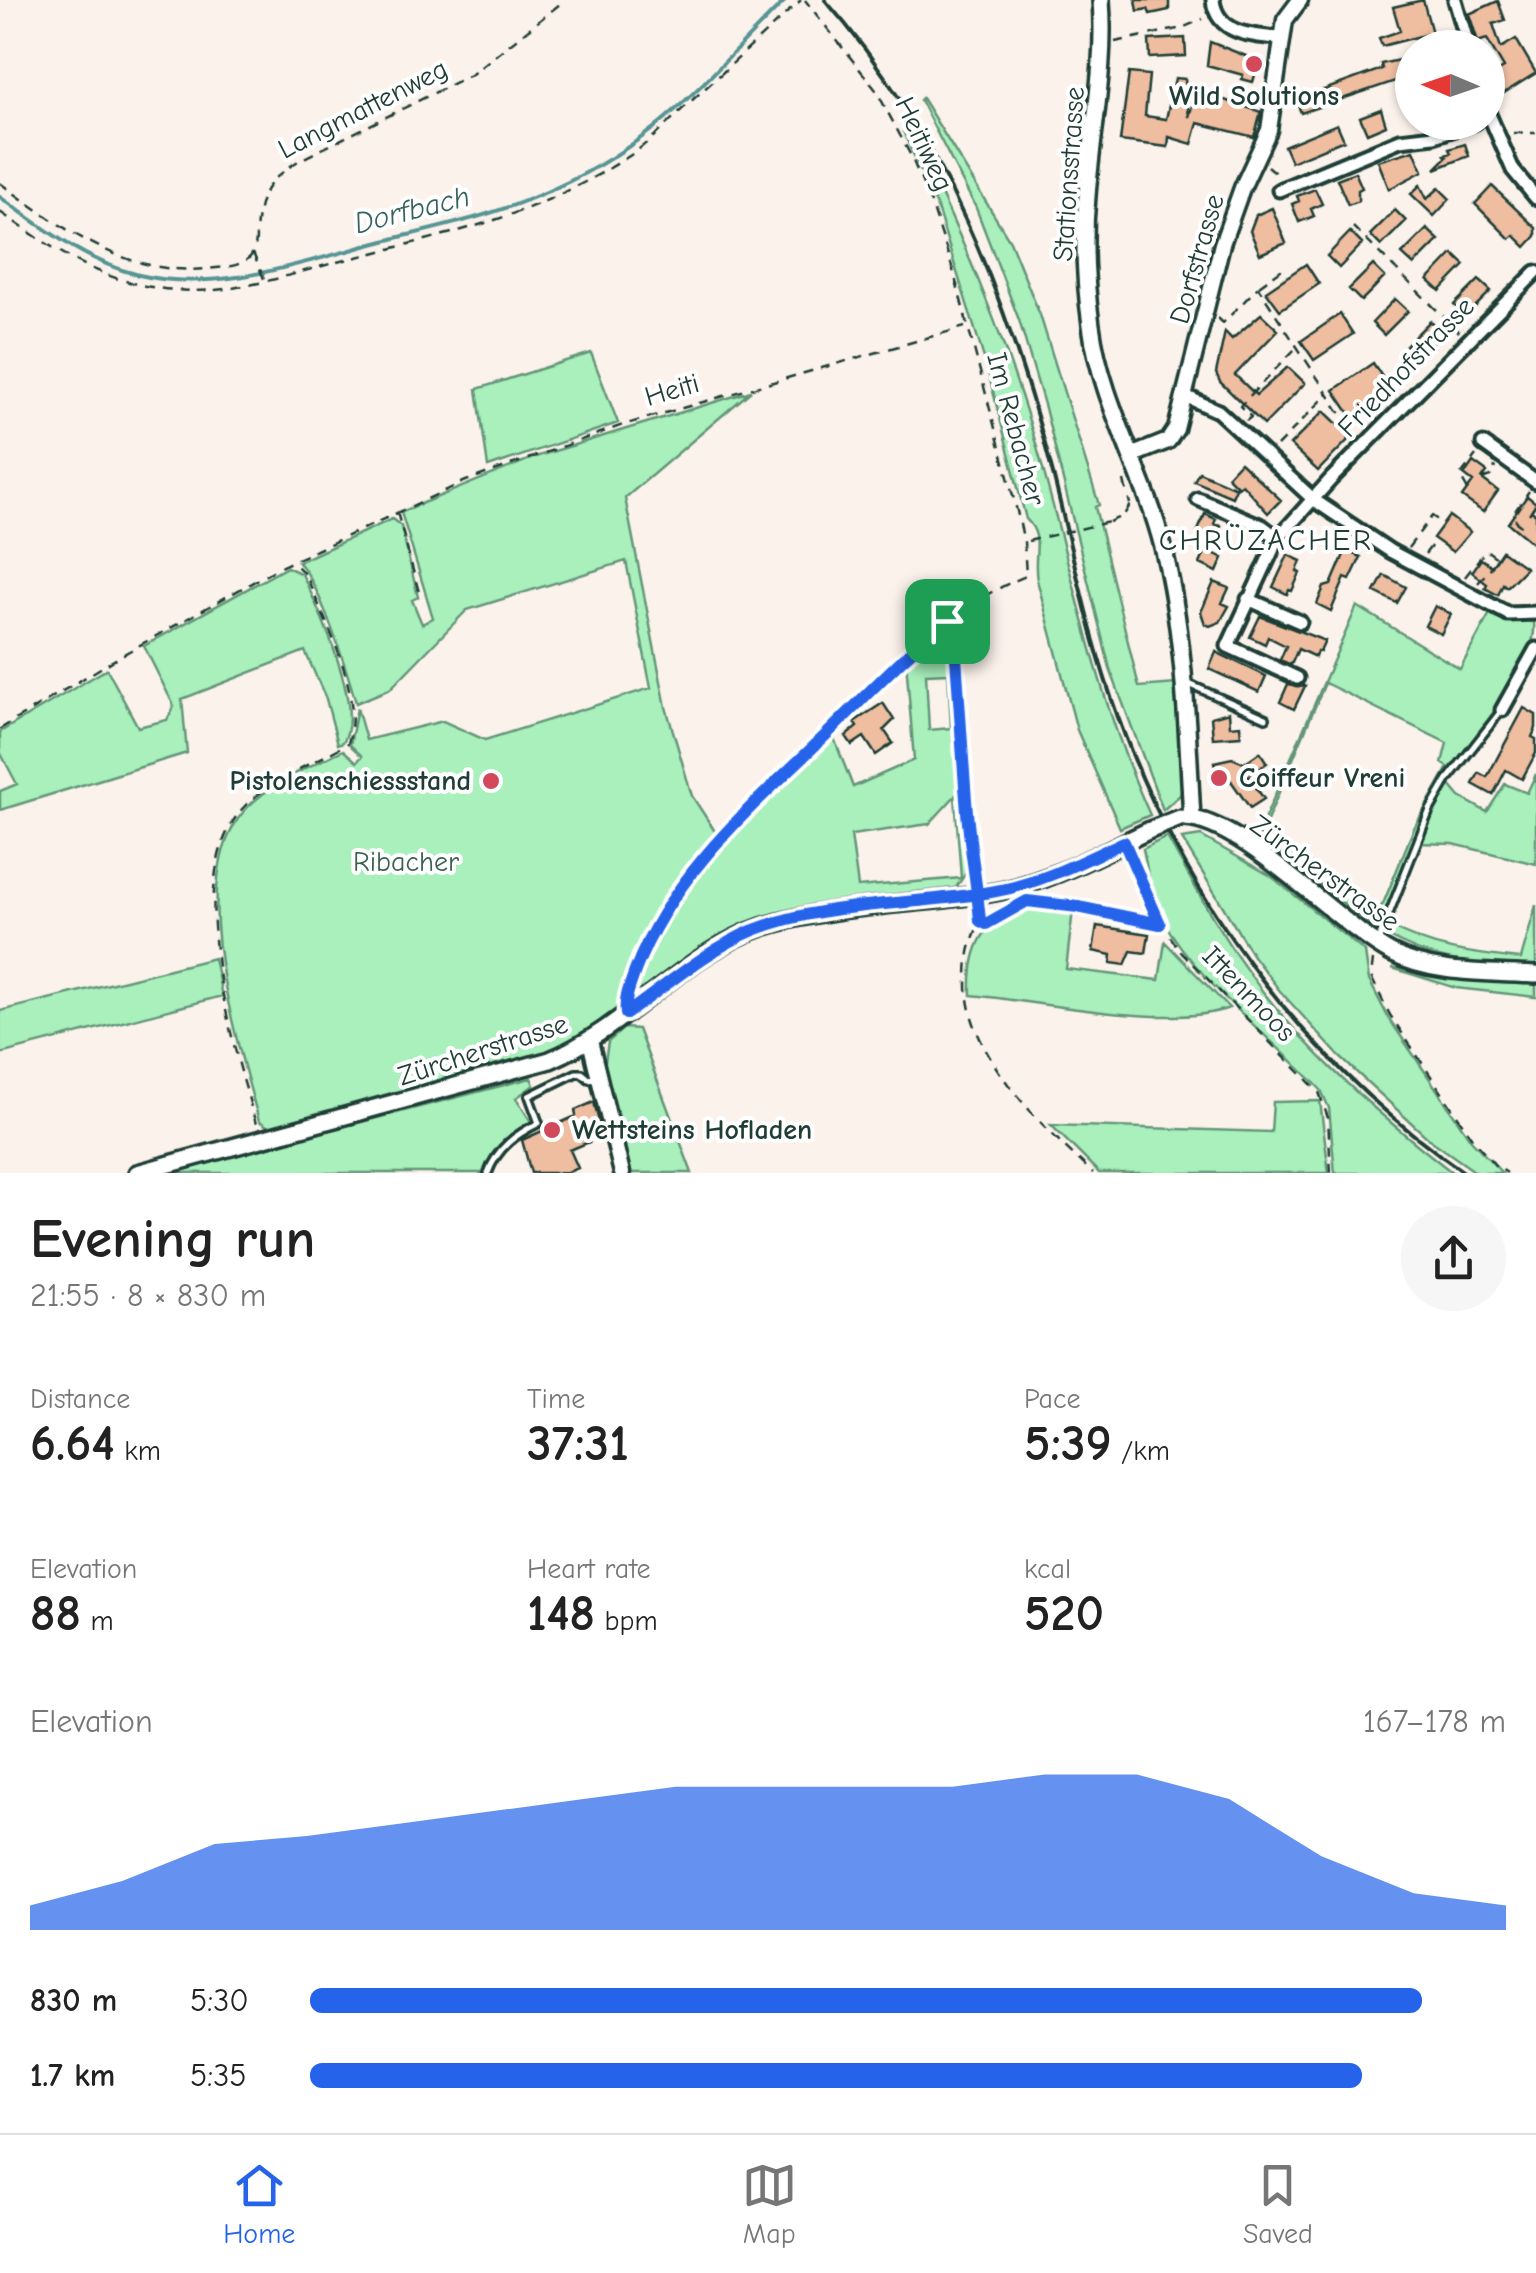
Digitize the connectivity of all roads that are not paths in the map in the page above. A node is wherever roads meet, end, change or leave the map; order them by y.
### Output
1 (1102, 0) edge
2 (1213, 0) edge
3 (1300, 0) edge
4 (1455, 0) edge
5 (1463, 30) edge
6 (1280, 38) junction
7 (1400, 140) edge
8 (1499, 140) edge
9 (1278, 190) dead end
10 (1536, 198) edge
11 (1536, 272) edge
12 (1185, 396) junction
13 (1483, 444) road end
14 (1133, 456) junction
15 (1536, 482) edge
16 (1198, 499) dead end
17 (1314, 500) junction
18 (1278, 538) junction
19 (1248, 599) junction
20 (1536, 613) edge
21 (1300, 622) dead end
22 (1536, 649) edge
23 (1297, 678) dead end
24 (1181, 681) junction
25 (1502, 710) joint
26 (1266, 718) dead end
27 (1186, 818) junction
28 (1377, 944) junction
29 (1536, 975) edge
30 (590, 1041) junction
31 (601, 1076) junction
32 (137, 1173) edge
33 (488, 1173) edge
34 (622, 1173) edge

1 - 14 main road, Stationsstrasse
2 - 6 street
3 - 6 street, Dorfstrasse
4 - 5 street
6 - 12 street, Dorfstrasse
7 - 9 street
8 - 10 street
11 - 17 street, Friedhofstrasse
12 - 14 street, Dorfstrasse
12 - 17 street
13 - 15 street
14 - 24 main road, Stationsstrasse
16 - 18 street
17 - 18 street, Friedhofstrasse
17 - 20 street
18 - 19 street, Friedhofstrasse
19 - 21 street
19 - 23 street, Friedhofstrasse
22 - 25 street
24 - 26 lane
24 - 27 main road, Stationsstrasse
25 - 28 lane
27 - 28 main road, Zürcherstrasse
27 - 30 main road, Zürcherstrasse, bridge
28 - 29 main road, Zürcherstrasse
30 - 31 street
30 - 32 main road, Zürcherstrasse
31 - 33 lane
31 - 34 street

